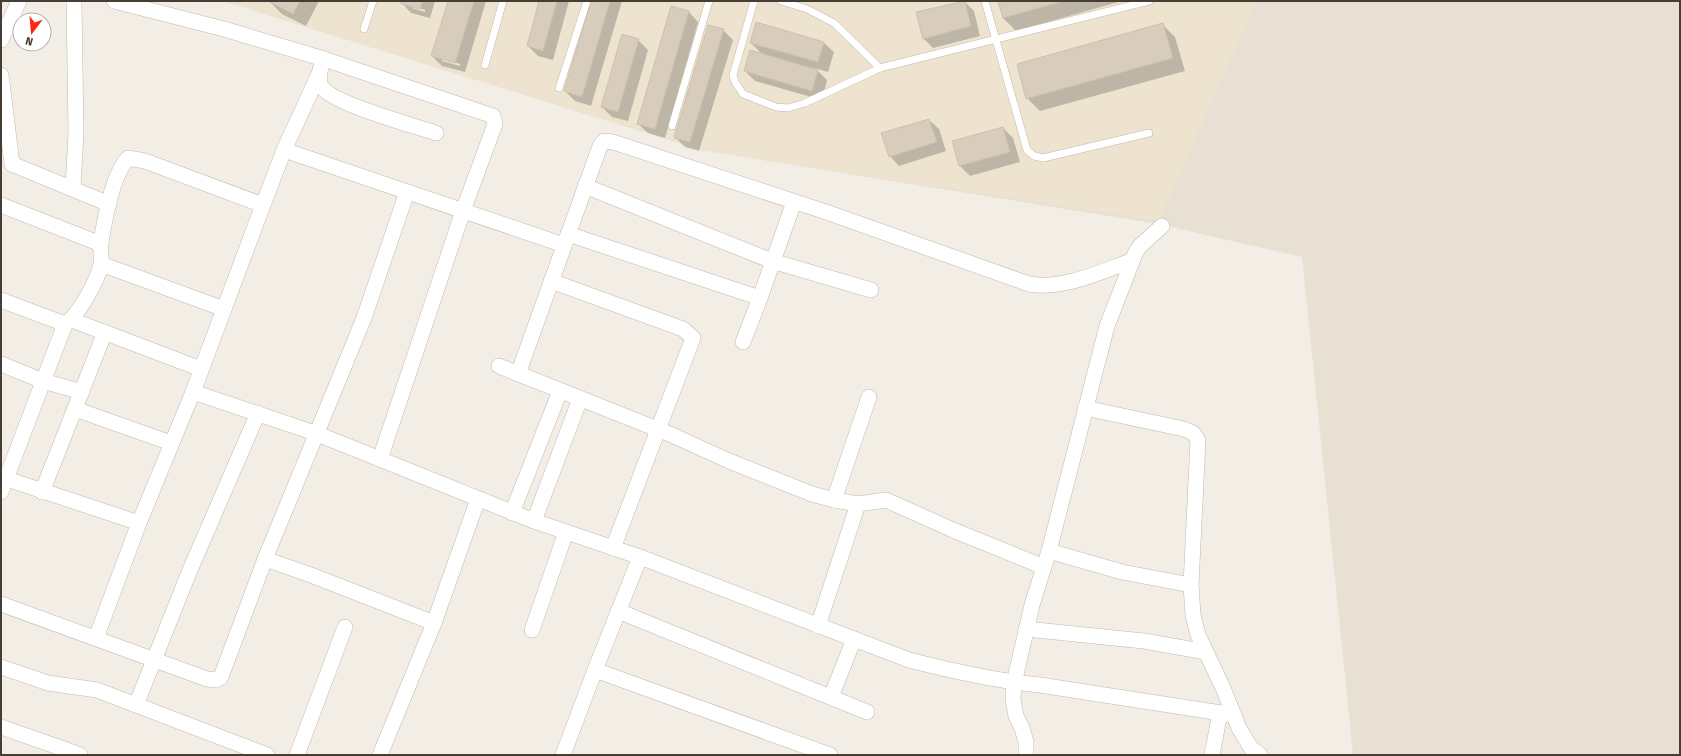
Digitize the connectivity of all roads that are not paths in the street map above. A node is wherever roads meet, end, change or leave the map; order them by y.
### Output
1 (19, 1) edge
2 (74, 1) edge
3 (114, 1) edge
4 (373, 1) edge
5 (503, 1) edge
6 (587, 1) edge
7 (709, 1) edge
8 (754, 1) edge
9 (781, 1) edge
10 (985, 1) edge
11 (1149, 1) edge
12 (364, 29) dead end
13 (1, 40) edge
14 (996, 40) junction
15 (324, 59) junction
16 (485, 65) dead end
17 (880, 68) junction
18 (1, 75) edge
19 (318, 76) junction
20 (559, 88) dead end
21 (672, 126) dead end
22 (436, 133) dead end
23 (1149, 133) dead end
24 (284, 150) junction
25 (7, 162) edge
26 (585, 186) junction
27 (73, 188) junction
28 (407, 192) junction
29 (794, 202) junction
30 (109, 204) junction
31 (1, 205) edge
32 (263, 205) junction
33 (463, 211) junction
34 (1162, 226) dead end
35 (566, 239) junction
36 (101, 244) junction
37 (1132, 261) junction
38 (772, 262) junction
39 (101, 264) junction
40 (551, 281) junction
41 (871, 290) dead end
42 (760, 298) junction
43 (1, 300) edge
44 (224, 310) junction
45 (68, 322) junction
46 (105, 332) junction
47 (743, 342) dead end
48 (1, 364) edge
49 (499, 366) dead end
50 (201, 369) junction
51 (518, 374) junction
52 (43, 381) junction
53 (560, 391) junction
54 (82, 392) junction
55 (193, 392) junction
56 (869, 397) dead end
57 (580, 400) junction
58 (1085, 408) junction
59 (75, 409) junction
60 (258, 413) junction
61 (657, 429) junction
62 (315, 433) junction
63 (171, 443) junction
64 (380, 459) junction
65 (3, 483) edge
66 (42, 492) junction
67 (478, 499) junction
68 (834, 500) junction
69 (858, 504) junction
70 (512, 513) junction
71 (534, 521) junction
72 (139, 523) junction
73 (566, 532) junction
74 (613, 548) junction
75 (1048, 551) junction
76 (640, 557) junction
77 (264, 559) junction
78 (1044, 567) junction
79 (1191, 585) junction
80 (1, 604) edge
81 (618, 611) junction
82 (434, 623) junction
83 (818, 626) junction
84 (345, 627) dead end
85 (1026, 629) junction
86 (532, 630) dead end
87 (96, 638) junction
88 (854, 640) junction
89 (1206, 652) junction
90 (153, 660) junction
91 (1, 667) edge
92 (595, 670) junction
93 (1014, 682) junction
94 (831, 697) junction
95 (136, 705) junction
96 (867, 712) dead end
97 (1227, 714) junction
98 (1, 727) edge
99 (63, 752) edge
100 (80, 755) edge
101 (268, 755) edge
102 (297, 755) edge
103 (380, 755) edge
104 (563, 755) edge
105 (830, 755) edge
106 (1026, 755) edge
107 (1212, 755) edge
108 (1260, 755) edge

1 - 13 street
2 - 27 street
3 - 15 street
4 - 12 lane
5 - 16 lane
6 - 20 lane
7 - 21 lane
8 - 17 lane
9 - 17 lane
10 - 14 lane
11 - 14 lane
14 - 17 lane
14 - 23 lane
15 - 19 street
15 - 33 street
18 - 25 street
19 - 22 street
19 - 24 street
24 - 28 street
24 - 32 street
25 - 27 street
26 - 29 street
26 - 35 street
26 - 38 street
27 - 30 street
28 - 33 street
28 - 62 street
29 - 37 street
29 - 38 street
30 - 32 street
30 - 36 street
31 - 36 street
32 - 44 street
33 - 35 street
33 - 64 street
34 - 37 street
35 - 40 street
35 - 42 street
36 - 39 street
37 - 58 street
38 - 41 street
38 - 42 street
39 - 44 street
39 - 45 street
40 - 51 street
40 - 61 street
42 - 47 street
43 - 45 street
44 - 50 street
45 - 46 street
45 - 52 street
46 - 50 street
46 - 54 street
48 - 52 street
49 - 51 street
50 - 55 street
51 - 53 street
52 - 54 street
52 - 65 street
53 - 57 street
53 - 70 street
54 - 59 street
55 - 60 street
55 - 63 street
56 - 68 street
57 - 61 street
57 - 71 street
58 - 75 street
58 - 79 street
59 - 63 street
59 - 66 street
60 - 62 street
60 - 90 street
61 - 68 street
61 - 74 street
62 - 64 street
62 - 77 street
63 - 72 street
64 - 67 street
65 - 66 street
66 - 72 street
67 - 70 street
67 - 82 street
68 - 69 street
69 - 78 street
69 - 83 street
70 - 71 street
71 - 73 street
72 - 87 street
73 - 74 street
73 - 86 street
74 - 76 street
75 - 78 street
75 - 79 street
76 - 81 street
76 - 83 street
77 - 82 street
77 - 90 street
78 - 85 street
79 - 89 street
80 - 87 street
81 - 92 street
81 - 94 street
82 - 103 street
83 - 88 street
84 - 102 street
85 - 89 street
85 - 93 street
87 - 90 street
88 - 93 street
88 - 94 street
89 - 97 street
90 - 95 street
91 - 95 street
92 - 104 street
92 - 105 street
93 - 97 street
93 - 106 street
94 - 96 street
95 - 101 street
97 - 107 street
97 - 108 street
98 - 99 street
99 - 100 street

